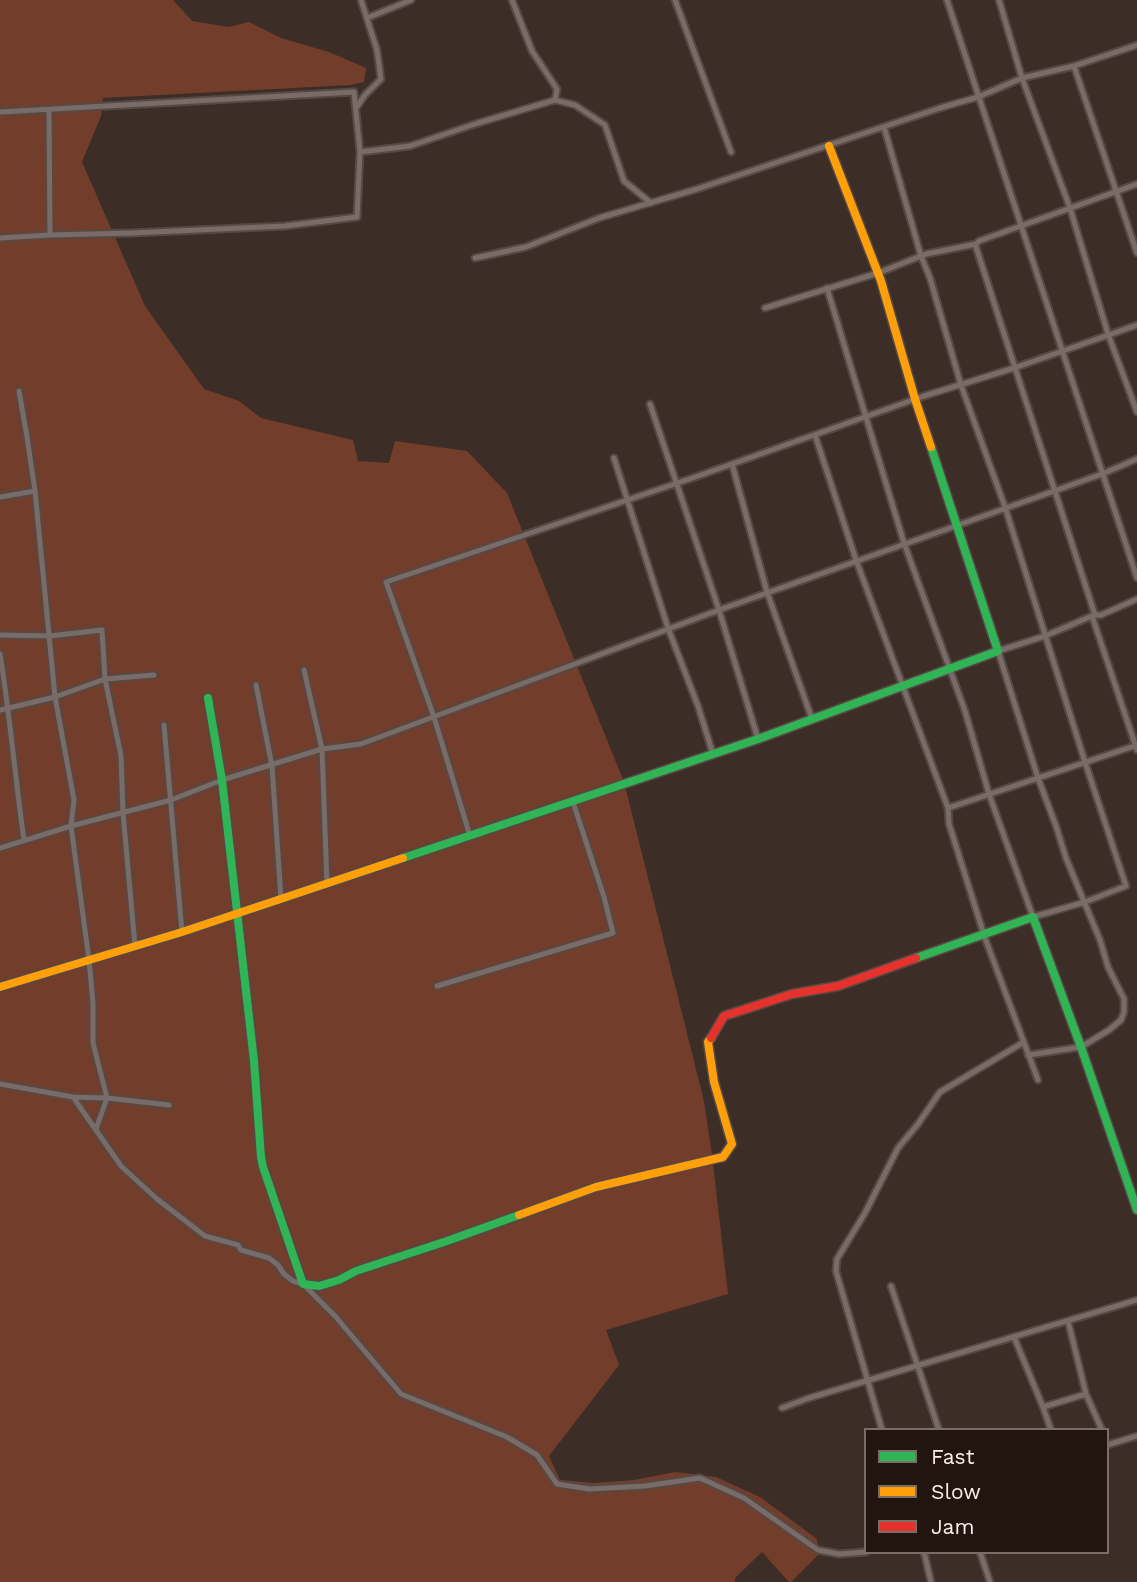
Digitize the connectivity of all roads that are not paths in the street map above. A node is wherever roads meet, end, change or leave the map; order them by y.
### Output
1 (362, 0) edge
2 (411, 0) edge
3 (512, 0) edge
4 (675, 0) edge
5 (947, 0) edge
6 (999, 0) edge
7 (367, 18) junction
8 (1137, 45) edge
9 (1074, 66) junction
10 (1022, 78) junction
11 (978, 97) junction
12 (555, 100) junction
13 (356, 108) junction
14 (49, 110) junction
15 (0, 112) edge
16 (884, 127) junction
17 (829, 146) junction
18 (360, 152) junction
19 (731, 152) dead end
20 (1137, 184) edge
21 (1117, 191) junction
22 (650, 203) junction
23 (1070, 208) junction
24 (1021, 225) junction
25 (50, 235) junction
26 (0, 238) edge
27 (976, 244) junction
28 (1137, 253) edge
29 (920, 256) junction
30 (475, 258) dead end
31 (877, 273) junction
32 (827, 288) junction
33 (765, 308) dead end
34 (1137, 325) edge
35 (1108, 334) junction
36 (1062, 350) junction
37 (1014, 368) junction
38 (961, 385) junction
39 (19, 391) dead end
40 (915, 399) junction
41 (650, 404) dead end
42 (1137, 412) edge
43 (867, 416) junction
44 (815, 435) junction
45 (614, 458) dead end
46 (1137, 459) edge
47 (732, 464) junction
48 (1102, 474) junction
49 (676, 484) junction
50 (1055, 489) junction
51 (35, 491) junction
52 (0, 497) edge
53 (627, 500) junction
54 (1006, 507) junction
55 (957, 524) junction
56 (904, 543) junction
57 (856, 560) junction
58 (1137, 578) edge
59 (767, 592) junction
60 (1137, 599) edge
61 (719, 610) junction
62 (1093, 616) junction
63 (668, 628) junction
64 (0, 635) edge
65 (50, 636) junction
66 (1045, 636) junction
67 (998, 650) junction
68 (0, 654) edge
69 (949, 668) junction
70 (304, 670) dead end
71 (154, 675) dead end
72 (104, 679) junction
73 (256, 685) dead end
74 (902, 686) junction
75 (55, 697) junction
76 (208, 698) dead end
77 (8, 708) junction
78 (0, 710) edge
79 (434, 717) junction
80 (812, 719) junction
81 (164, 725) dead end
82 (758, 739) junction
83 (1136, 747) edge
84 (322, 749) junction
85 (713, 754) junction
86 (1085, 762) junction
87 (272, 766) junction
88 (1038, 778) junction
89 (222, 780) junction
90 (989, 794) junction
91 (171, 800) junction
92 (572, 802) junction
93 (948, 808) junction
94 (123, 813) junction
95 (71, 826) junction
96 (470, 836) junction
97 (24, 840) junction
98 (0, 848) edge
99 (327, 884) junction
100 (281, 899) junction
101 (1084, 902) junction
102 (237, 913) junction
103 (1033, 917) junction
104 (182, 932) junction
105 (984, 933) junction
106 (135, 946) junction
107 (89, 960) junction
108 (437, 986) dead end
109 (0, 987) edge
110 (1024, 1042) junction
111 (1080, 1047) junction
112 (1028, 1055) junction
113 (1038, 1080) dead end
114 (0, 1084) edge
115 (73, 1097) junction
116 (107, 1098) junction
117 (169, 1105) dead end
118 (96, 1129) junction
119 (1137, 1210) edge
120 (303, 1284) junction
121 (891, 1286) dead end
122 (1137, 1300) edge
123 (1068, 1321) junction
124 (1014, 1337) junction
125 (918, 1366) junction
126 (869, 1381) junction
127 (1086, 1394) junction
128 (1043, 1407) junction
129 (782, 1408) dead end
130 (881, 1428) edge
131 (938, 1428) edge
132 (1050, 1428) edge
133 (1101, 1428) edge
134 (1137, 1436) edge
135 (1109, 1444) edge
136 (864, 1552) edge
137 (924, 1554) edge
138 (981, 1554) edge
139 (931, 1582) edge
140 (990, 1582) edge

1 - 7 street
2 - 7 street
3 - 12 street
4 - 19 street
5 - 11 street
6 - 10 street
7 - 13 street
8 - 9 street
9 - 10 street
9 - 21 street
10 - 11 street
10 - 23 street
11 - 16 street
11 - 24 street
12 - 18 street
12 - 22 street
13 - 14 street
13 - 18 street
14 - 15 street
14 - 25 street
16 - 17 street
16 - 29 street
17 - 22 street
17 - 31 street
18 - 25 street
20 - 21 street
21 - 23 street
21 - 28 street
22 - 30 street
23 - 24 street
23 - 35 street
24 - 27 street
24 - 36 street
25 - 26 street
27 - 29 street
27 - 37 street
29 - 31 street
29 - 38 street
31 - 32 street
31 - 40 street
32 - 33 street
32 - 43 street
34 - 35 street
35 - 36 street
35 - 42 street
36 - 37 street
36 - 48 street
37 - 38 street
37 - 50 street
38 - 40 street
38 - 54 street
39 - 51 street
40 - 43 street
40 - 55 street
41 - 49 street
43 - 44 street
43 - 56 street
44 - 47 street
44 - 57 street
45 - 53 street
46 - 48 street
47 - 49 street
47 - 59 street
48 - 50 street
48 - 58 street
49 - 53 street
49 - 61 street
50 - 54 street
50 - 62 street
51 - 52 street
51 - 65 street
53 - 63 street
53 - 79 street
54 - 55 street
54 - 66 street
55 - 56 street
55 - 67 street
56 - 57 street
56 - 69 street
57 - 59 street
57 - 74 street
59 - 61 street
59 - 80 street
60 - 62 street
61 - 63 street
61 - 82 street
62 - 66 street
62 - 83 street
63 - 79 street
63 - 85 street
64 - 65 street
65 - 72 street
65 - 75 street
66 - 67 street
66 - 86 street
67 - 69 street
67 - 88 street
68 - 77 street
69 - 74 street
69 - 90 street
70 - 84 street
71 - 72 street
72 - 75 street
72 - 94 street
73 - 87 street
74 - 80 street
74 - 93 street
75 - 77 street
75 - 95 street
76 - 89 street
77 - 78 street
77 - 97 street
79 - 84 street
79 - 96 street
80 - 82 street
81 - 91 street
82 - 85 street
83 - 86 street
84 - 87 street
84 - 99 street
85 - 92 street
86 - 88 street
86 - 101 street
87 - 89 street
87 - 100 street
88 - 90 street
88 - 101 street
89 - 91 street
89 - 102 street
90 - 93 street
90 - 103 street
91 - 94 street
91 - 104 street
92 - 96 street
92 - 108 street
93 - 105 street
94 - 95 street
94 - 106 street
95 - 97 street
95 - 107 street
96 - 99 street
97 - 98 street
99 - 100 street
100 - 102 street
101 - 103 street
101 - 111 street
102 - 104 street
102 - 120 street
103 - 105 street
103 - 111 street
104 - 106 street
105 - 110 street
105 - 120 street
106 - 107 street
107 - 109 street
107 - 116 street
110 - 112 street
110 - 126 street
111 - 112 street
111 - 119 street
112 - 113 street
114 - 115 street
115 - 116 street
115 - 118 street
116 - 117 street
116 - 118 street
118 - 120 street
120 - 136 street
121 - 125 street
122 - 123 street
123 - 124 street
123 - 127 street
124 - 125 street
124 - 128 street
125 - 126 street
125 - 131 street
126 - 129 street
126 - 130 street
127 - 128 street
127 - 133 street
128 - 132 street
134 - 135 street
137 - 139 street
138 - 140 street

